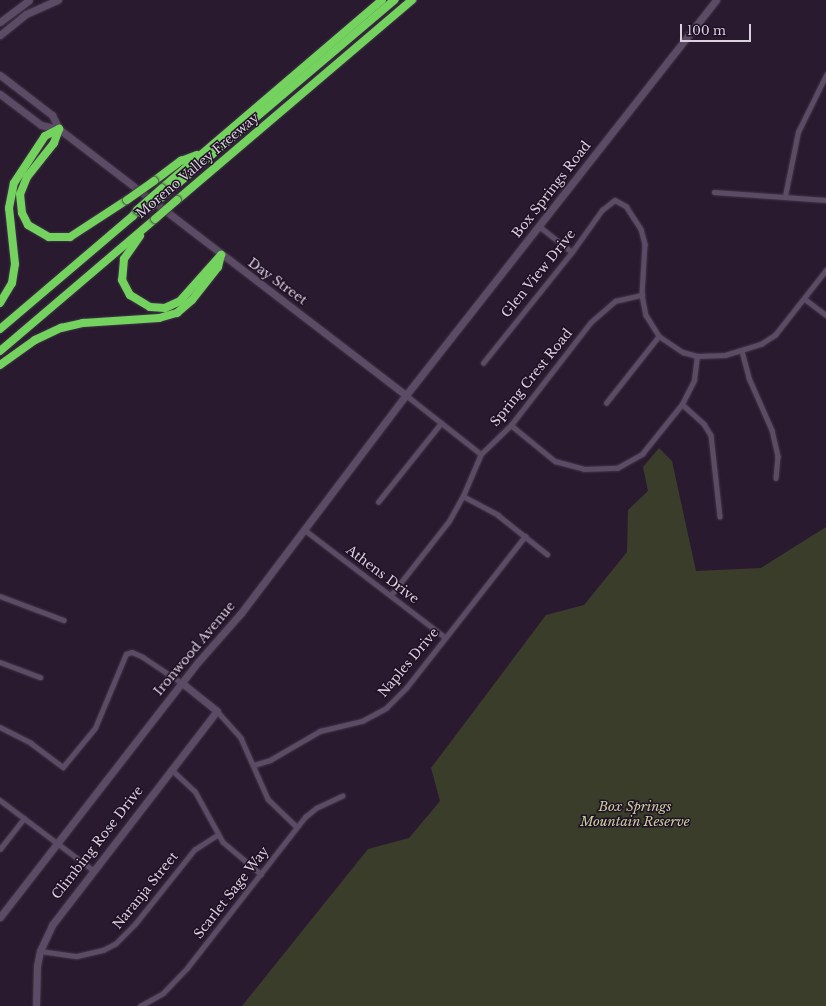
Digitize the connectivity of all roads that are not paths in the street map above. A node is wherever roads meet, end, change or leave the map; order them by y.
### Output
1 (29, 0) edge
2 (58, 0) edge
3 (382, 0) edge
4 (394, 0) edge
5 (412, 0) edge
6 (716, 0) edge
7 (0, 22) edge
8 (0, 35) edge
9 (0, 75) edge
10 (826, 76) edge
11 (0, 94) edge
12 (59, 129) junction
13 (203, 152) junction
14 (165, 190) junction
15 (714, 192) dead end
16 (785, 196) junction
17 (826, 200) edge
18 (153, 221) junction
19 (538, 226) junction
20 (572, 252) junction
21 (221, 255) junction
22 (826, 270) edge
23 (642, 295) junction
24 (805, 299) junction
25 (0, 303) edge
26 (826, 315) edge
27 (0, 329) edge
28 (659, 336) junction
29 (0, 351) edge
30 (742, 351) junction
31 (697, 356) junction
32 (483, 363) dead end
33 (0, 365) edge
34 (406, 396) junction
35 (606, 403) dead end
36 (682, 404) junction
37 (441, 423) junction
38 (511, 425) junction
39 (481, 454) junction
40 (776, 478) dead end
41 (463, 496) junction
42 (378, 502) dead end
43 (720, 517) dead end
44 (305, 530) junction
45 (525, 536) junction
46 (548, 554) dead end
47 (391, 595) junction
48 (0, 596) edge
49 (64, 620) dead end
50 (446, 638) junction
51 (0, 662) edge
52 (40, 677) dead end
53 (182, 683) junction
54 (217, 711) junction
55 (0, 727) edge
56 (254, 765) junction
57 (171, 769) junction
58 (342, 796) dead end
59 (0, 800) edge
60 (24, 818) junction
61 (296, 826) junction
62 (217, 835) junction
63 (58, 843) junction
64 (0, 849) edge
65 (93, 870) junction
66 (261, 874) junction
67 (0, 917) edge
68 (40, 951) junction
69 (36, 1006) edge
70 (140, 1006) edge

1 - 7 main road
2 - 8 main road
3 - 13 highway, Moreno Valley Freeway
4 - 14 highway
5 - 18 highway, Moreno Valley Freeway, bridge
6 - 19 main road, Box Springs Road
9 - 12 main road, Day Street
10 - 16 street
11 - 12 main road, Day Street
12 - 13 highway, bridge
12 - 21 main road, Day Street
12 - 25 highway
13 - 14 highway, Moreno Valley Freeway
14 - 27 highway, Moreno Valley Freeway, bridge
15 - 16 street
16 - 17 street
18 - 21 highway
18 - 29 highway, Moreno Valley Freeway
19 - 20 street
19 - 34 main road, Box Springs Road
20 - 23 street, Glen View Drive
20 - 32 street, Glen View Drive
21 - 33 highway
21 - 34 main road, Day Street
22 - 24 street
23 - 28 street
23 - 38 street, Spring Crest Road
24 - 26 street
24 - 30 street
28 - 31 street
28 - 35 street
30 - 31 street
30 - 40 street
31 - 36 street
34 - 37 street, Day Street
34 - 44 main road, Ironwood Avenue
36 - 38 street
36 - 43 street
37 - 39 street, Day Street
37 - 42 street
38 - 39 street, Spring Crest Road
39 - 41 street, Spring Crest Road
41 - 45 street
41 - 47 street, Spring Crest Road
44 - 47 street, Athens Drive
44 - 53 main road, Ironwood Avenue
45 - 46 street
45 - 50 street, Naples Drive
47 - 50 street, Athens Drive
48 - 49 street
50 - 56 street, Naples Drive
51 - 52 street
53 - 54 main road
53 - 55 street
53 - 63 main road, Ironwood Avenue
54 - 56 street
54 - 57 main road, Climbing Rose Drive
56 - 61 street
57 - 62 street
57 - 65 main road, Climbing Rose Drive
58 - 61 street, Scarlet Sage Way
59 - 60 street
60 - 63 street
60 - 64 street
61 - 66 street, Scarlet Sage Way
62 - 66 street
62 - 68 street, Naranja Street
63 - 65 street
63 - 67 main road, Ironwood Avenue
65 - 68 main road, Climbing Rose Drive
66 - 70 street, Scarlet Sage Way
68 - 69 main road, Climbing Rose Drive

